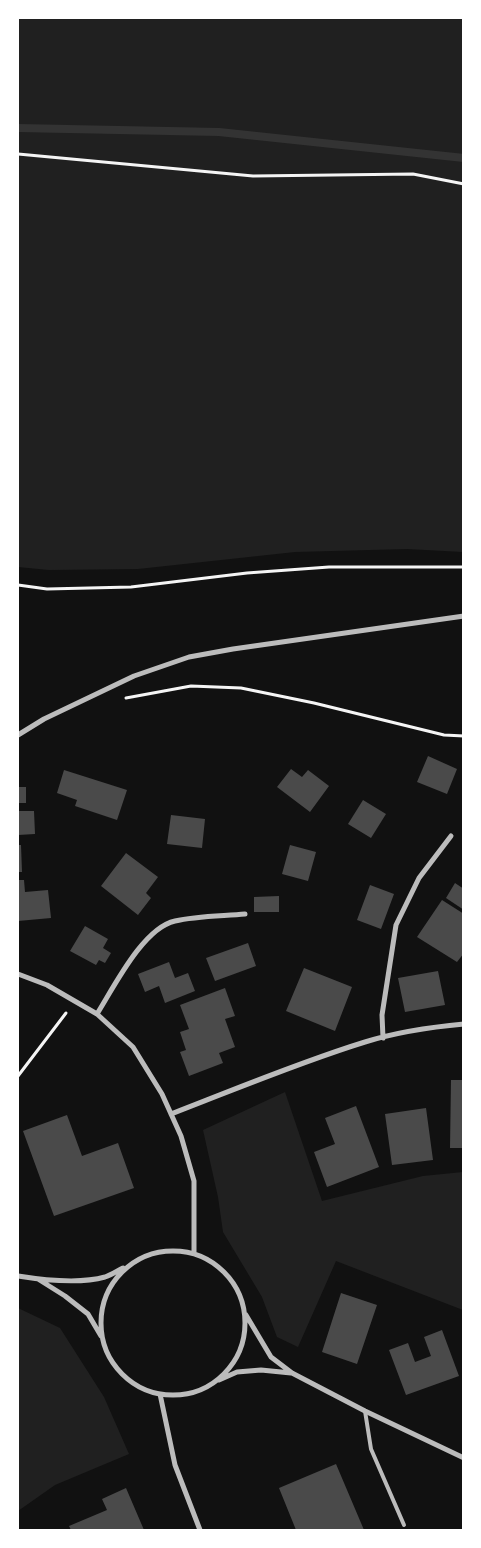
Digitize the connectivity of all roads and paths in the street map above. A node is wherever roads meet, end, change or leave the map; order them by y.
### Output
1 (18, 154) edge
2 (464, 184) edge
3 (464, 567) edge
4 (18, 585) edge
5 (464, 616) edge
6 (122, 699) dead end
7 (18, 735) edge
8 (464, 736) edge
9 (451, 836) dead end
10 (245, 914) dead end
11 (18, 974) edge
12 (75, 1001) junction
13 (97, 1014) junction
14 (464, 1024) edge
15 (383, 1038) junction
16 (18, 1076) edge
17 (171, 1114) junction
18 (194, 1253) junction
19 (126, 1267) junction
20 (18, 1276) edge
21 (37, 1279) junction
22 (246, 1315) junction
23 (101, 1336) junction
24 (292, 1373) junction
25 (214, 1383) junction
26 (160, 1394) junction
27 (365, 1411) junction
28 (464, 1458) edge
29 (404, 1525) dead end
30 (200, 1530) edge

1 - 2 path
3 - 4 path
5 - 7 street
6 - 8 path
9 - 15 street
10 - 13 street
11 - 12 street
12 - 13 street
12 - 16 path
13 - 17 street
14 - 15 street
15 - 17 street
17 - 18 street
18 - 19 street
18 - 22 street
19 - 21 street
19 - 23 street
20 - 21 street
21 - 23 street
22 - 24 street
22 - 25 street
23 - 26 street
24 - 25 street
24 - 27 street
25 - 26 street
26 - 30 street
27 - 28 street
27 - 29 lane

